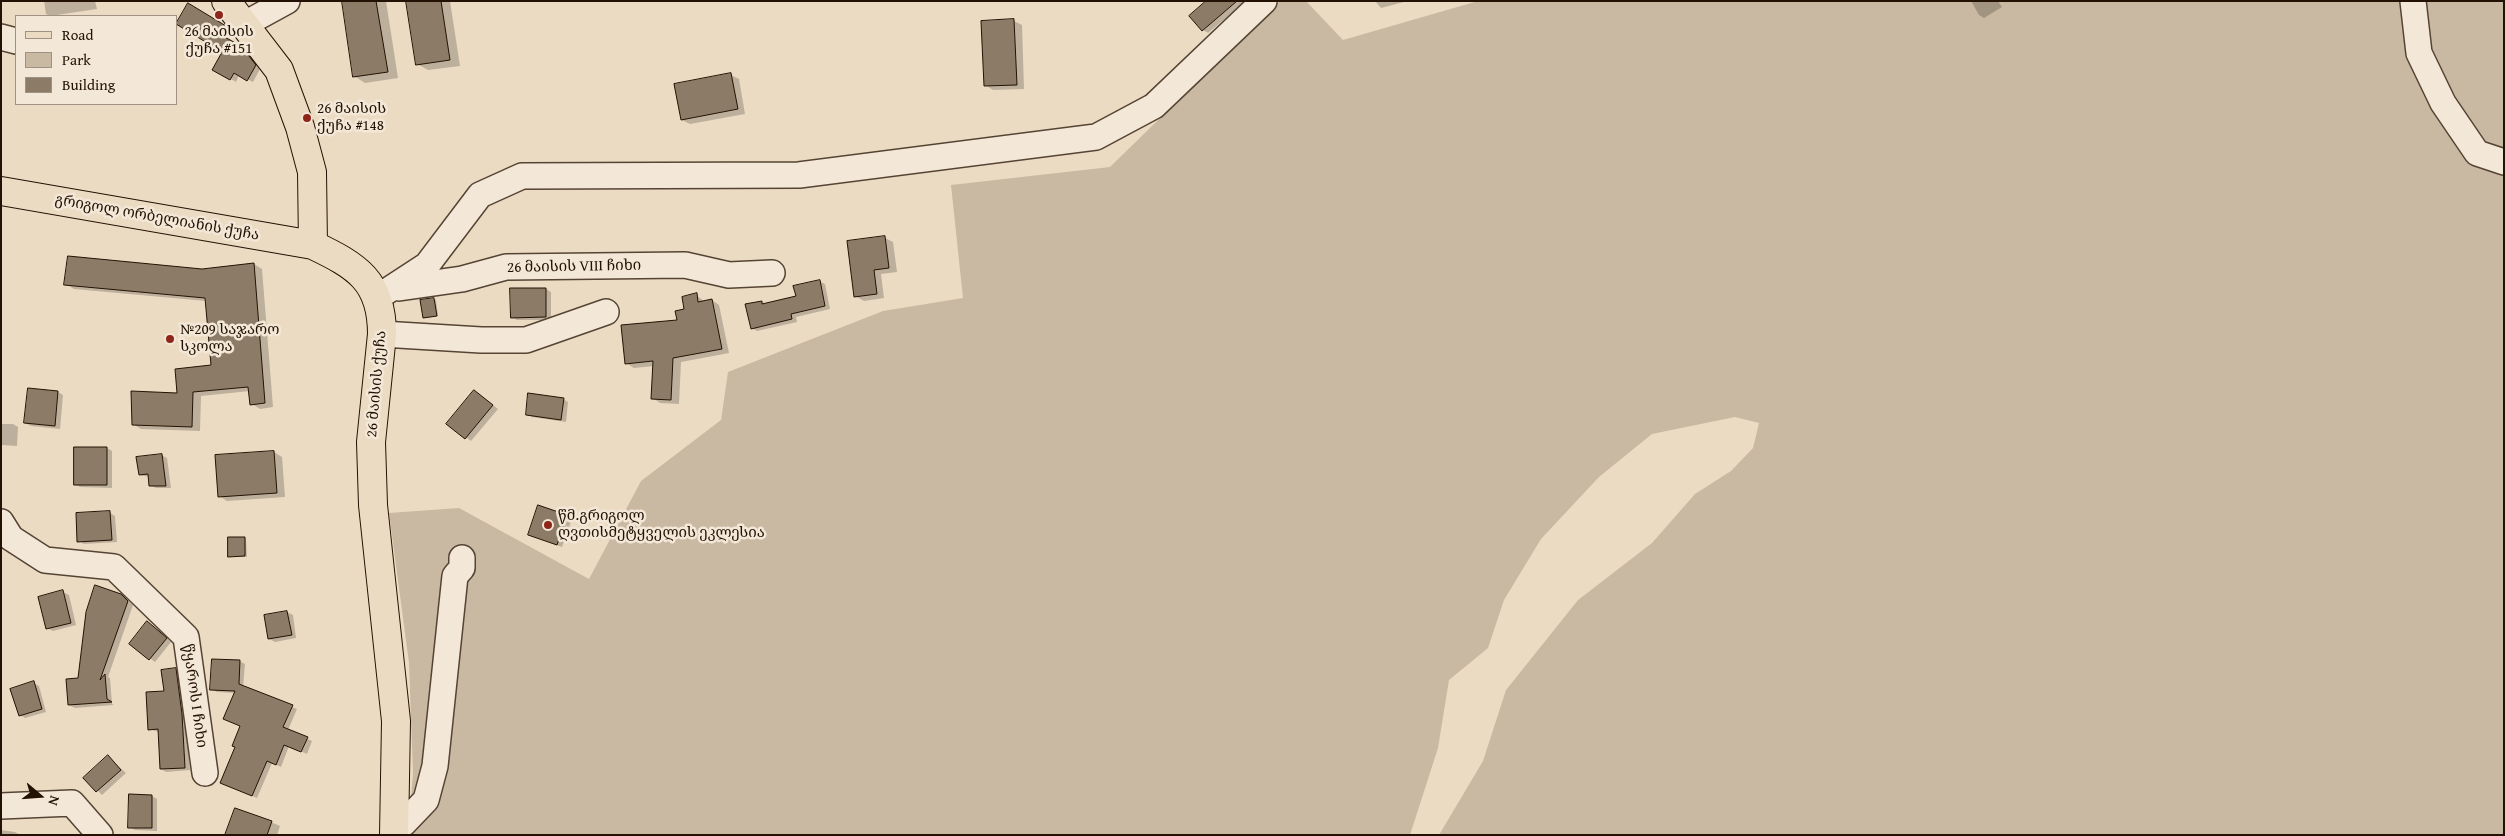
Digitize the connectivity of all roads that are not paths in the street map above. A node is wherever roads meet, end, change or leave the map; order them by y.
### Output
1 (226, 1) edge
2 (287, 1) edge
3 (1264, 1) edge
4 (2413, 1) edge
5 (245, 24) junction
6 (1, 37) edge
7 (15, 41) edge
8 (2504, 162) edge
9 (1, 191) edge
10 (313, 245) junction
11 (772, 273) dead end
12 (378, 296) junction
13 (606, 312) dead end
14 (382, 334) junction
15 (1, 522) edge
16 (462, 558) dead end
17 (205, 773) dead end
18 (1, 806) edge
19 (394, 829) edge
20 (100, 835) edge

1 - 5 main road
2 - 5 street
3 - 12 street
4 - 8 street
5 - 10 main road
6 - 7 street
9 - 10 main road, გრიგოლ ორბელიანის ქუჩა
10 - 12 main road, 26 მაისის ქუჩა
11 - 12 street, 26 მაისის VIII ჩიხი
12 - 14 main road, 26 მაისის ქუჩა
13 - 14 street
14 - 19 main road, 26 მაისის ქუჩა
15 - 17 street, წყაროს I ჩიხი
16 - 19 street
18 - 20 street

